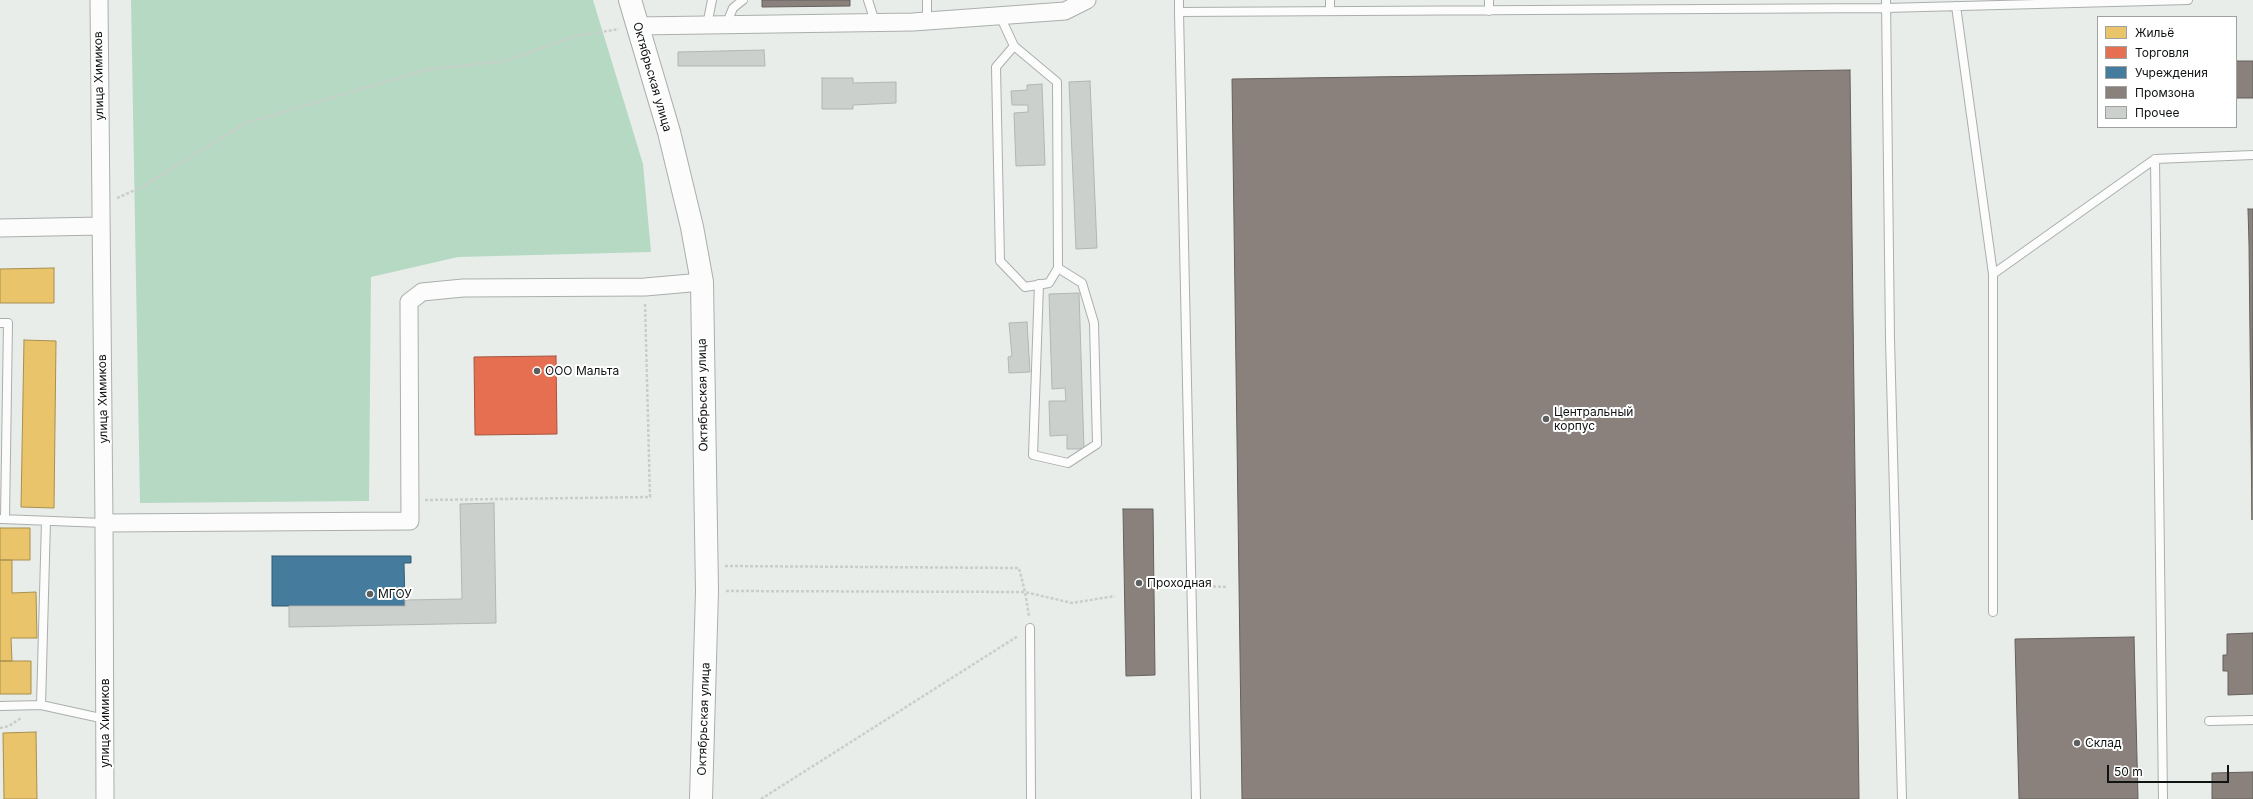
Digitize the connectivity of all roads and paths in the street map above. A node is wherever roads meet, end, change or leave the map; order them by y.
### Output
1 (98, 0) edge
2 (630, 0) edge
3 (712, 0) edge
4 (743, 0) edge
5 (868, 0) edge
6 (927, 0) edge
7 (1087, 0) edge
8 (1179, 0) edge
9 (1330, 0) edge
10 (1489, 0) edge
11 (2188, 0) edge
12 (2142, 1) edge
13 (1886, 4) edge
14 (1956, 6) junction
15 (1330, 11) junction
16 (1489, 11) junction
17 (1179, 12) junction
18 (1000, 16) junction
19 (927, 21) junction
20 (875, 22) junction
21 (707, 25) junction
22 (726, 25) junction
23 (637, 26) junction
24 (1014, 46) junction
25 (2253, 155) edge
26 (2155, 159) junction
27 (100, 206) junction
28 (101, 226) junction
29 (0, 228) edge
30 (1058, 268) junction
31 (1993, 274) junction
32 (702, 282) junction
33 (1039, 284) junction
34 (645, 287) junction
35 (0, 323) edge
36 (410, 506) junction
37 (3, 519) edge
38 (46, 521) junction
39 (104, 523) junction
40 (707, 566) junction
41 (707, 591) junction
42 (1025, 592) junction
43 (1116, 596) dead end
44 (1993, 612) dead end
45 (1030, 628) junction
46 (40, 705) junction
47 (0, 706) edge
48 (105, 719) junction
49 (2253, 720) edge
50 (2209, 721) dead end
51 (105, 799) edge
52 (701, 799) edge
53 (761, 799) edge
54 (1031, 799) edge
55 (1196, 799) edge
56 (1902, 799) edge
57 (2163, 799) edge

1 - 27 street, улица Химиков
2 - 23 main road, Октябрьская улица
3 - 21 lane
4 - 22 lane
5 - 20 lane
6 - 19 lane
7 - 18 street
8 - 17 lane
9 - 15 lane
10 - 16 lane
11 - 12 lane
12 - 14 lane
13 - 14 lane
13 - 16 lane
13 - 56 lane
14 - 31 lane
15 - 16 lane
15 - 17 lane
17 - 55 lane
18 - 19 street
18 - 24 lane
19 - 20 street
20 - 22 street
21 - 22 street
21 - 23 street
23 - 27 path
23 - 32 main road, Октябрьская улица
24 - 30 lane
24 - 33 lane
25 - 26 lane
26 - 31 lane
26 - 57 lane
27 - 28 street, улица Химиков
28 - 29 street
28 - 39 street, улица Химиков
30 - 33 lane
30 - 33 lane
31 - 44 lane
32 - 34 street
32 - 40 main road, Октябрьская улица
34 - 36 street
34 - 36 path
35 - 37 lane
36 - 39 street
37 - 38 lane
38 - 39 lane
38 - 46 lane
39 - 48 street, улица Химиков
40 - 41 main road, Октябрьская улица
40 - 42 path
41 - 42 path
41 - 52 main road, Октябрьская улица
42 - 43 path
42 - 45 path
45 - 53 path
45 - 54 lane
46 - 47 lane
46 - 48 lane
48 - 51 street, улица Химиков
49 - 50 lane

